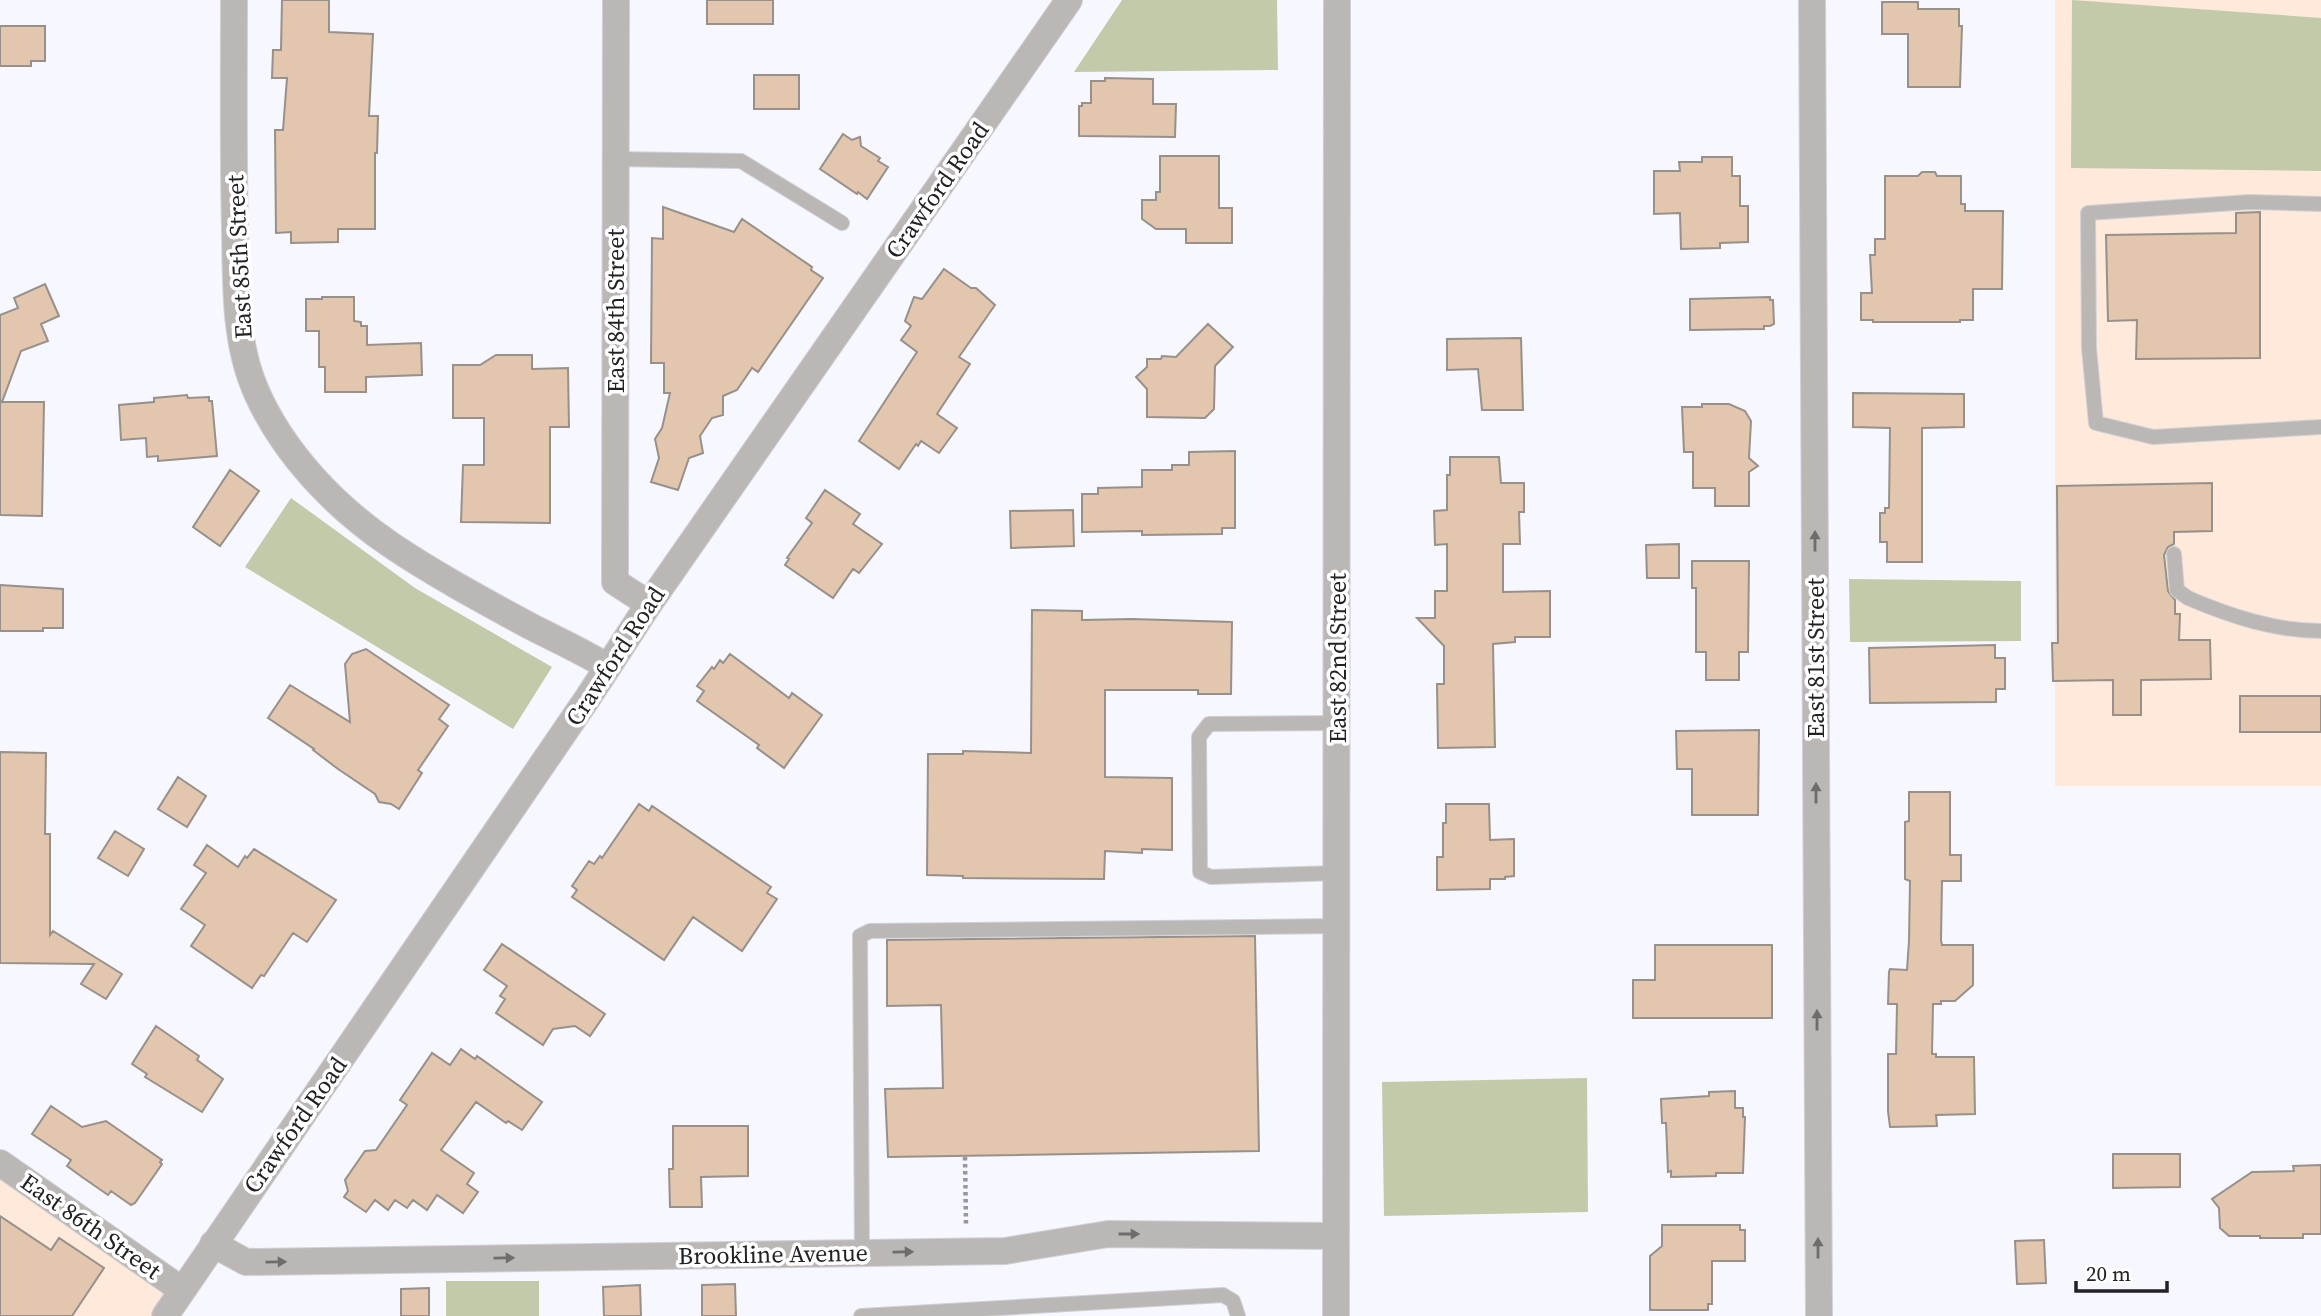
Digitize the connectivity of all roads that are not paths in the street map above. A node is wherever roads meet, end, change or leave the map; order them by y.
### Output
1 (234, 0) edge
2 (616, 0) edge
3 (1069, 0) edge
4 (1337, 0) edge
5 (1812, 0) edge
6 (615, 159) junction
7 (2321, 204) edge
8 (842, 223) dead end
9 (2321, 428) edge
10 (2174, 554) dead end
11 (649, 604) junction
12 (2321, 631) edge
13 (608, 667) junction
14 (1336, 723) junction
15 (1336, 873) junction
16 (1336, 926) junction
17 (0, 1163) edge
18 (1336, 1236) junction
19 (213, 1244) junction
20 (862, 1253) junction
21 (182, 1290) junction
22 (165, 1316) edge
23 (861, 1316) edge
24 (1238, 1316) edge
25 (1336, 1316) edge
26 (1819, 1316) edge

1 - 13 street, East 85th Street
2 - 6 street, East 84th Street
3 - 11 street, Crawford Road
4 - 14 street, East 82nd Street
26 -> 5 street, East 81st Street
6 - 8 lane
6 - 11 street, East 84th Street
7 - 9 lane
10 - 12 lane
11 - 13 street, Crawford Road
13 - 19 street, Crawford Road
14 - 15 street, East 82nd Street
14 - 15 lane
15 - 16 street, East 82nd Street
16 - 18 street, East 82nd Street
16 - 20 lane
17 - 21 street, East 86th Street
20 -> 18 street, Brookline Avenue
18 - 25 street, East 82nd Street
19 -> 20 street, Brookline Avenue
19 - 21 street, Crawford Road
21 - 22 street, Crawford Road
23 - 24 lane

